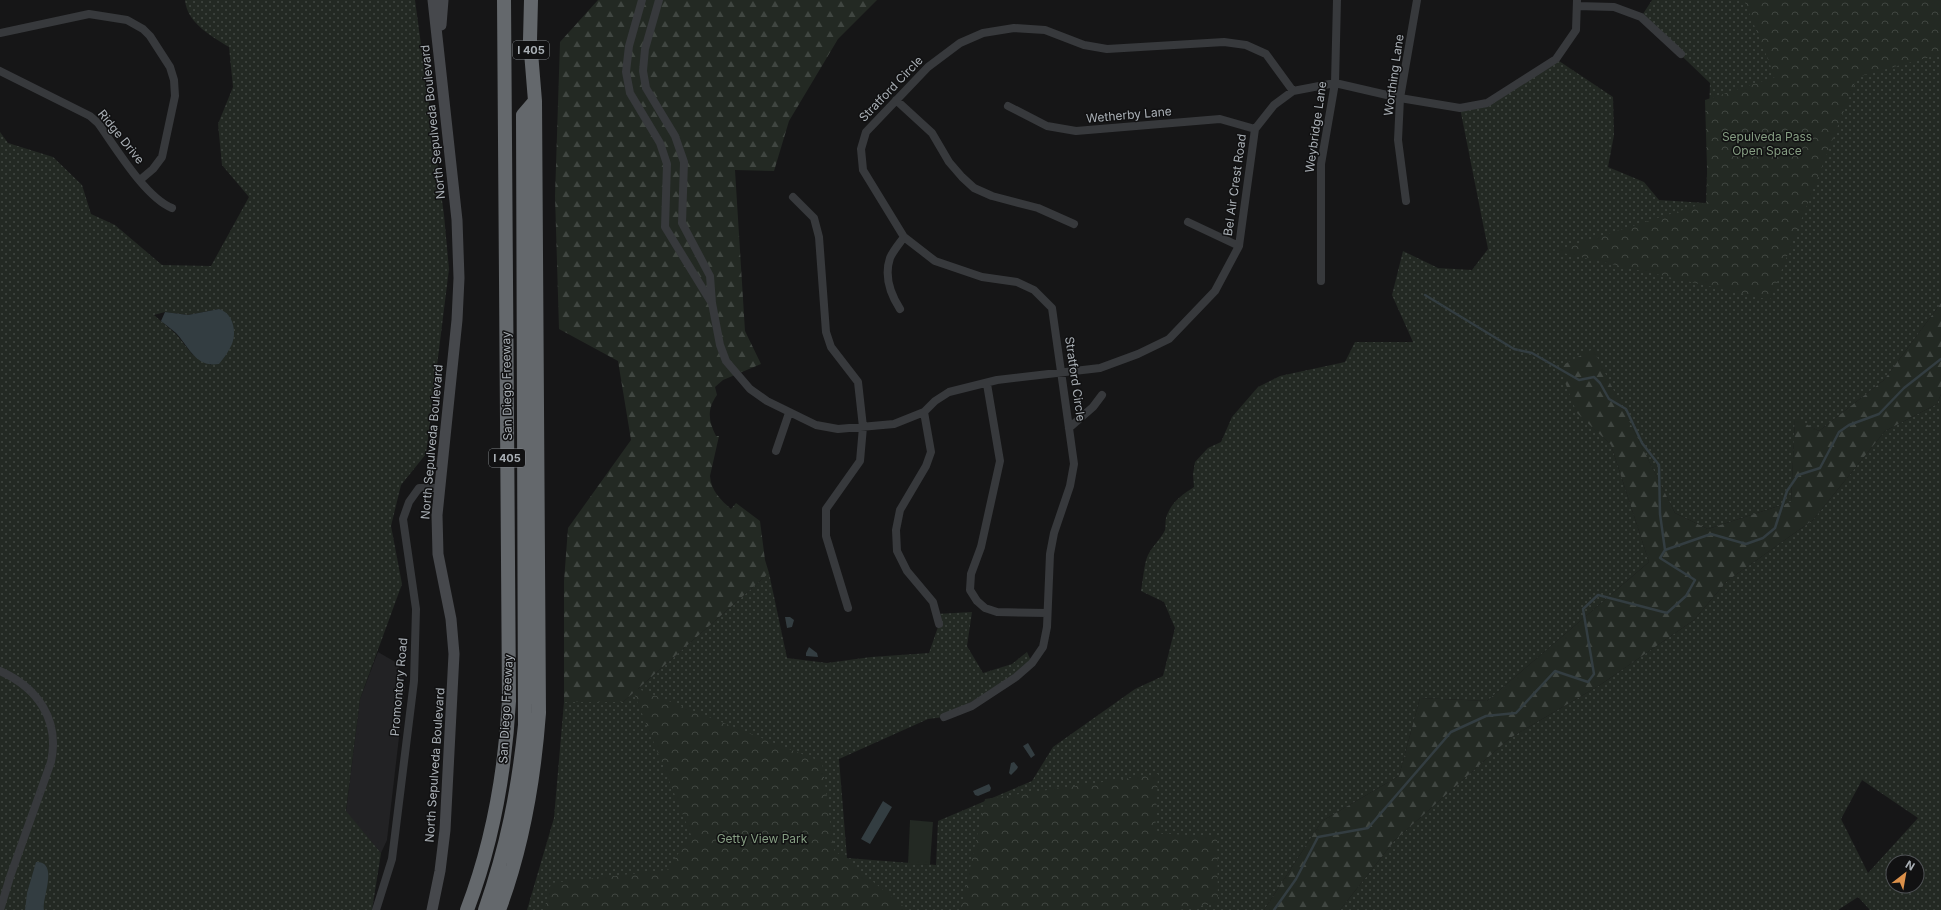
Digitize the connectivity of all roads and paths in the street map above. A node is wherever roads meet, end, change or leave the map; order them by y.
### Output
1 (432, 0) edge
2 (443, 0) edge
3 (504, 0) edge
4 (512, 0) edge
5 (531, 0) edge
6 (642, 0) edge
7 (660, 0) edge
8 (1337, 0) edge
9 (1417, 0) edge
10 (1577, 3) edge
11 (0, 33) edge
12 (439, 50) junction
13 (1681, 54) dead end
14 (0, 72) edge
15 (1335, 83) junction
16 (1293, 91) junction
17 (1400, 98) junction
18 (896, 100) junction
19 (535, 101) junction
20 (1008, 106) dead end
21 (1255, 129) junction
22 (140, 180) junction
23 (793, 197) dead end
24 (1406, 201) dead end
25 (172, 208) dead end
26 (1188, 222) dead end
27 (1074, 224) dead end
28 (904, 237) junction
29 (1239, 246) junction
30 (1321, 281) dead end
31 (712, 303) junction
32 (900, 309) dead end
33 (1062, 372) junction
34 (987, 384) junction
35 (1102, 395) dead end
36 (924, 412) junction
37 (788, 413) junction
38 (863, 427) junction
39 (1070, 428) junction
40 (776, 451) dead end
41 (439, 488) junction
42 (848, 608) dead end
43 (1047, 613) junction
44 (939, 624) dead end
45 (0, 671) edge
46 (944, 717) dead end
47 (0, 910) edge
48 (376, 910) edge
49 (432, 910) edge
50 (467, 910) edge
51 (476, 910) edge
52 (485, 910) edge
53 (499, 910) edge

1 - 12 main road, North Sepulveda Boulevard
2 - 12 main road
3 - 50 highway, San Diego Freeway / I 405
4 - 51 highway
5 - 19 highway, I 405
6 - 31 street, Bel Air Crest Road
7 - 31 street, Bel Air Crest Road
8 - 15 street, Weybridge Lane
9 - 17 street, Worthing Lane
10 - 13 street
10 - 17 street, Bel Air Crest Road
11 - 22 street
12 - 41 main road, North Sepulveda Boulevard
14 - 22 street, Ridge Drive
15 - 16 street, Bel Air Crest Road
15 - 17 street, Bel Air Crest Road
15 - 30 street, Weybridge Lane
16 - 18 street, Stratford Circle
16 - 21 street, Bel Air Crest Road
17 - 24 street, Worthing Lane
18 - 27 street
18 - 28 street, Stratford Circle
19 - 52 highway
19 - 53 highway, I 405
20 - 21 street, Wetherby Lane
21 - 29 street, Bel Air Crest Road
22 - 25 street, Ridge Drive
23 - 38 street
26 - 29 street
28 - 32 street
28 - 33 street, Stratford Circle
29 - 33 street, Bel Air Crest Road
31 - 37 street, Bel Air Crest Road
33 - 34 street, Bel Air Crest Road
33 - 39 street, Stratford Circle
34 - 36 street, Bel Air Crest Road
34 - 43 street
35 - 39 street
36 - 38 street, Bel Air Crest Road
36 - 44 street
37 - 38 street, Bel Air Crest Road
37 - 40 street
38 - 42 street
39 - 43 street, Stratford Circle
41 - 48 street, Promontory Road
41 - 49 main road, North Sepulveda Boulevard
43 - 46 street, Stratford Circle
45 - 47 street

